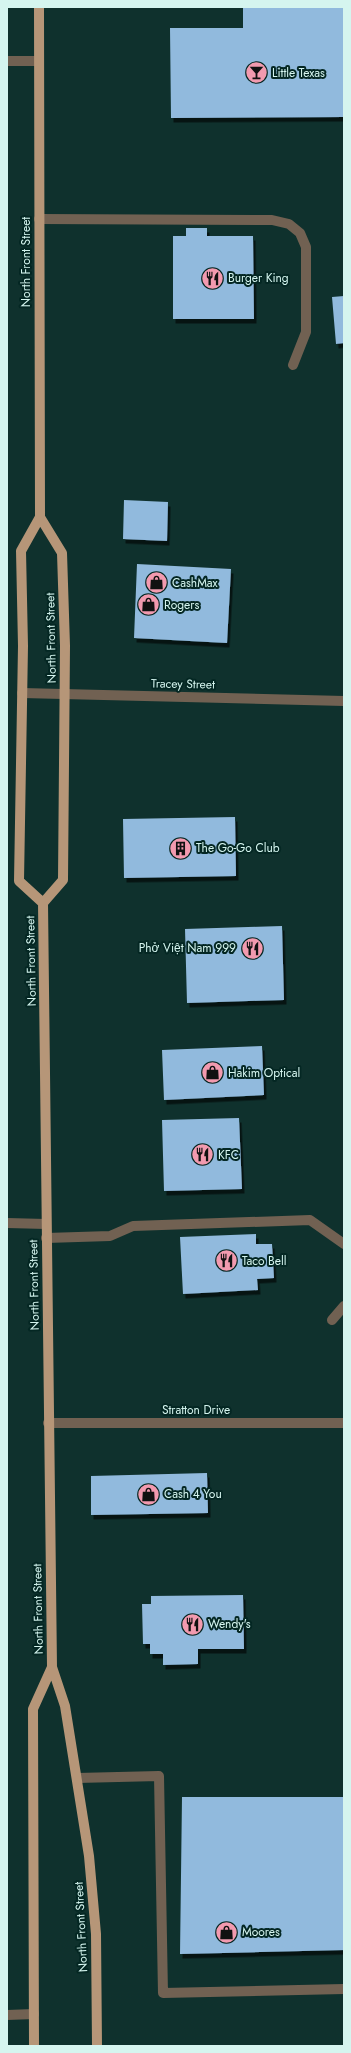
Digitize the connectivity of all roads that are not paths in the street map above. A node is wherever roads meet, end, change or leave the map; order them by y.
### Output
1 (38, 7) edge
2 (7, 61) edge
3 (39, 61) junction
4 (39, 219) junction
5 (293, 365) dead end
6 (40, 517) junction
7 (22, 693) junction
8 (65, 694) junction
9 (344, 701) edge
10 (43, 903) junction
11 (7, 1223) edge
12 (46, 1224) junction
13 (46, 1238) junction
14 (344, 1244) edge
15 (344, 1306) edge
16 (332, 1320) dead end
17 (48, 1423) junction
18 (344, 1423) edge
19 (52, 1667) junction
20 (77, 1778) junction
21 (344, 1989) edge
22 (34, 2014) junction
23 (7, 2015) edge
24 (34, 2046) edge
25 (97, 2046) edge

1 - 3 main road, North Front Street
2 - 3 street
3 - 4 main road, North Front Street
4 - 5 street
4 - 6 main road, North Front Street
6 - 7 main road, North Front Street
6 - 8 main road, North Front Street
7 - 8 street, Tracey Street
7 - 10 main road, North Front Street
8 - 9 street, Tracey Street
8 - 10 main road, North Front Street
10 - 12 main road, North Front Street
11 - 12 street
12 - 13 main road, North Front Street
13 - 14 street
13 - 17 main road, North Front Street
15 - 16 street
17 - 18 street, Stratton Drive
17 - 19 main road, North Front Street
19 - 20 main road, North Front Street
19 - 22 main road, North Front Street
20 - 21 street
20 - 25 main road, North Front Street
22 - 23 street
22 - 24 main road, North Front Street

